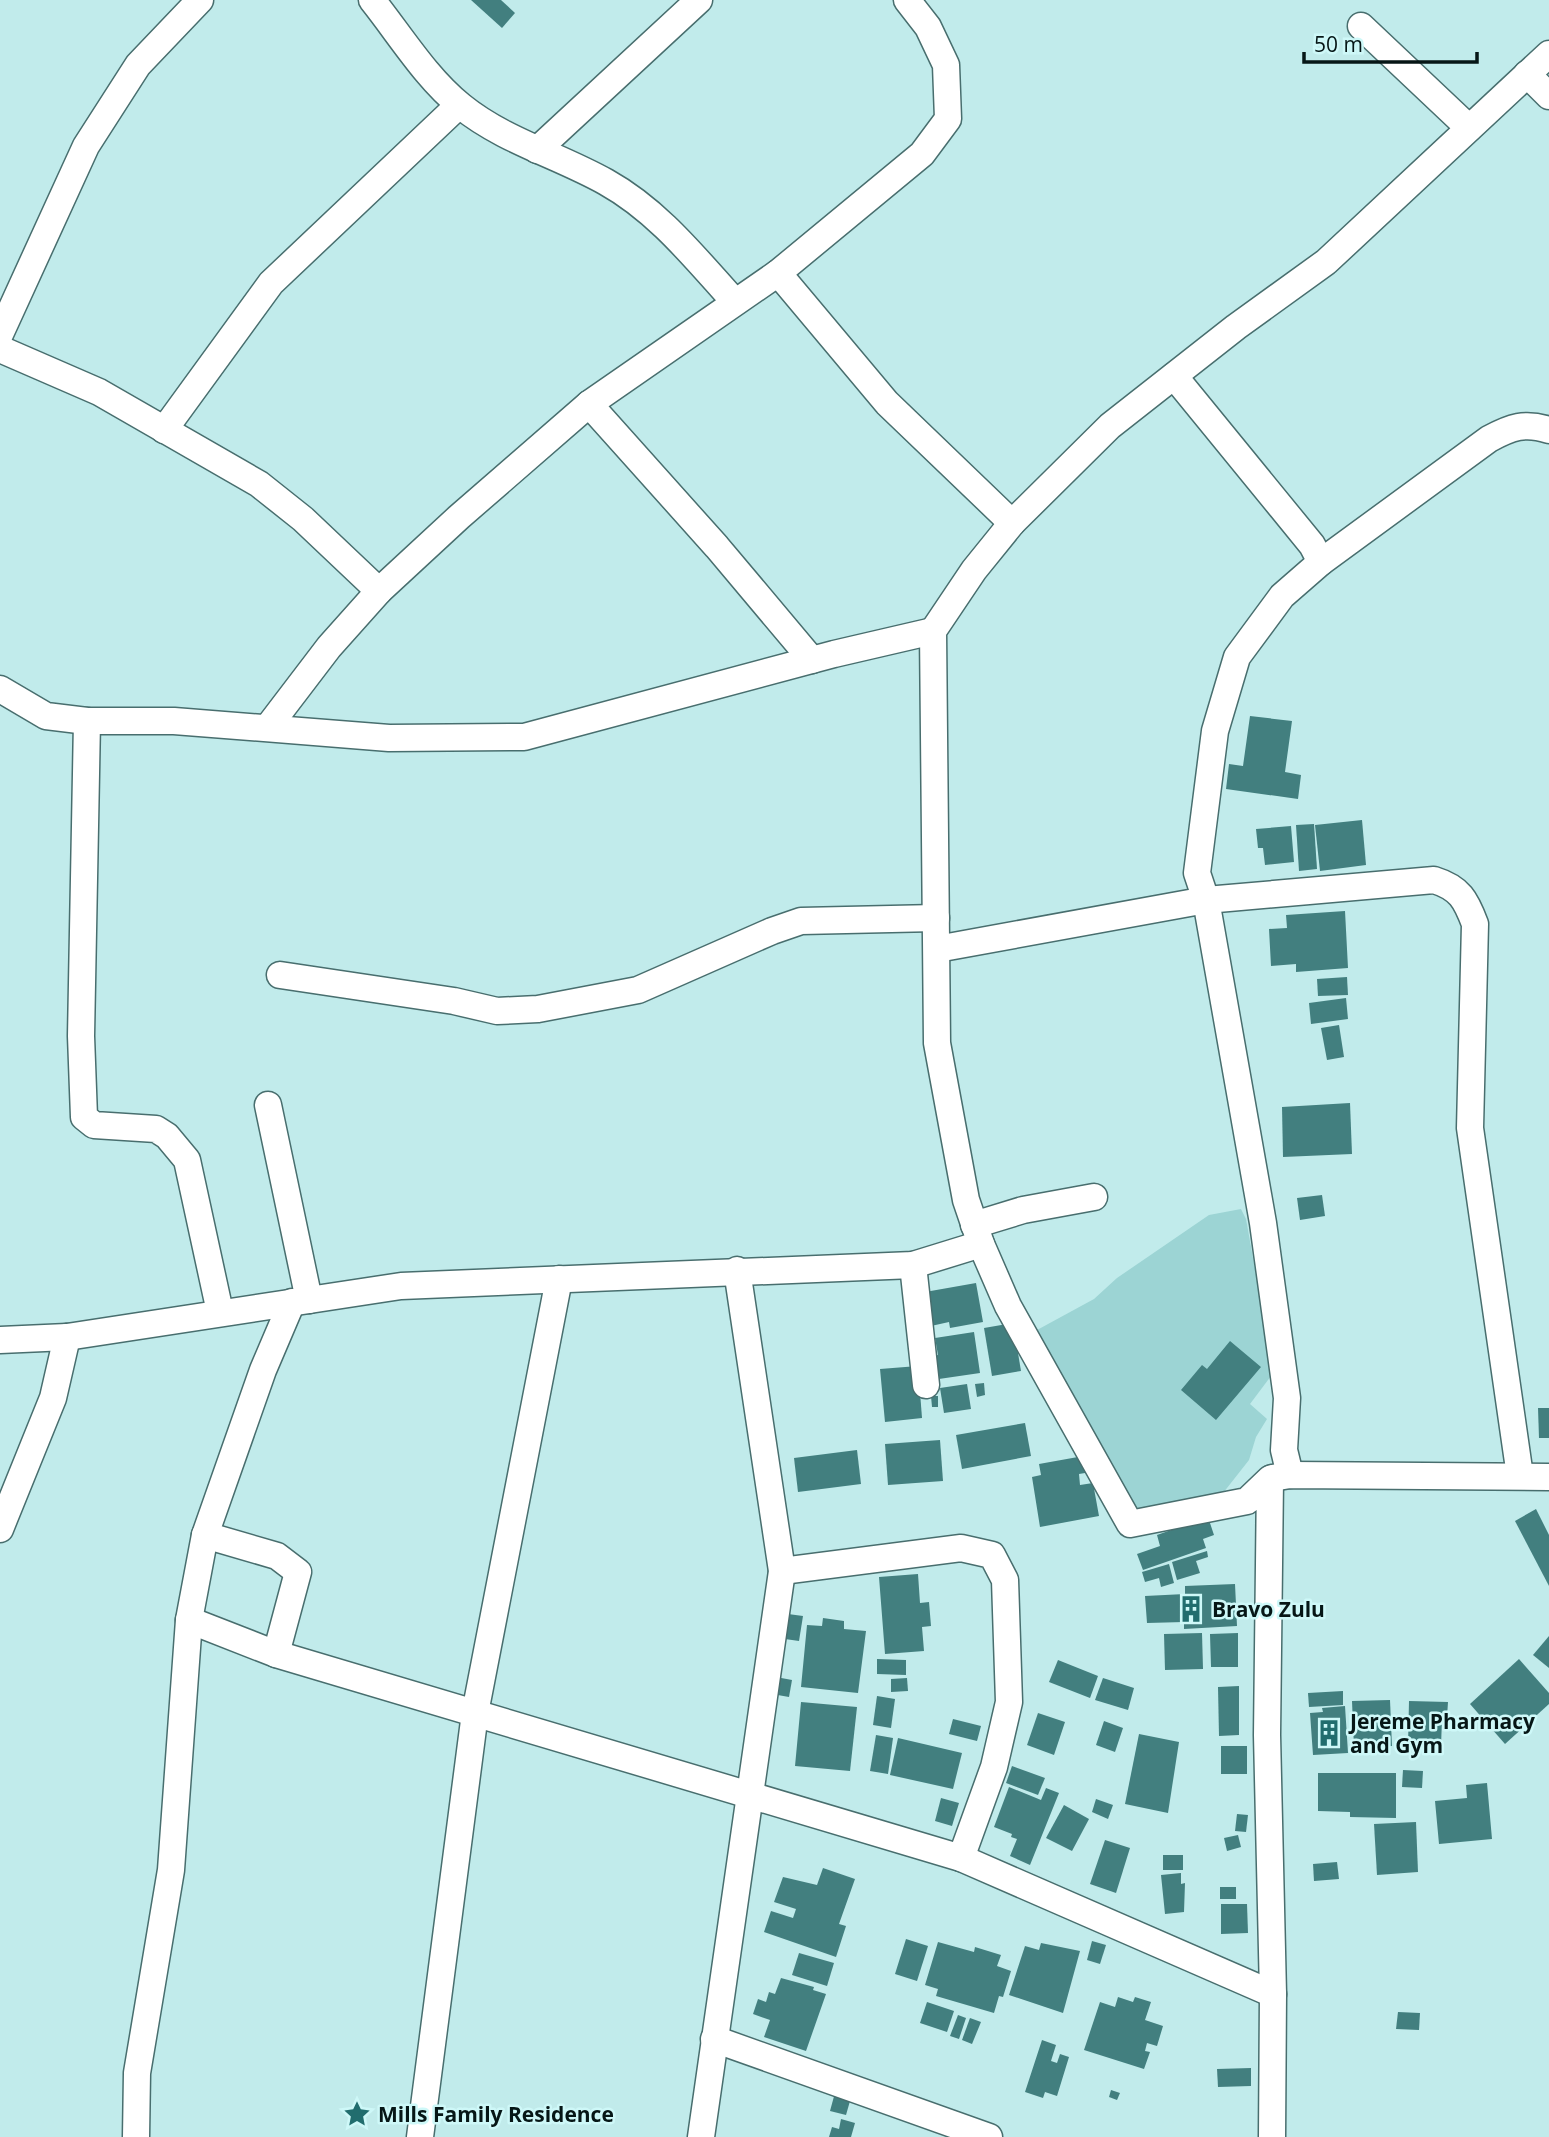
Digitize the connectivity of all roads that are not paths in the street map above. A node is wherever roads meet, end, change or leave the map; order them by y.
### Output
1 (200, 0) edge
2 (372, 0) edge
3 (699, 0) edge
4 (907, 0) edge
5 (1362, 26) dead end
6 (1549, 54) edge
7 (1527, 74) junction
8 (1549, 96) edge
9 (459, 105) junction
10 (1469, 128) junction
11 (537, 150) junction
12 (778, 273) junction
13 (734, 301) junction
14 (0, 334) edge
15 (0, 349) edge
16 (1174, 376) junction
17 (589, 404) junction
18 (164, 430) junction
19 (1549, 430) edge
20 (1012, 523) junction
21 (1321, 562) junction
22 (379, 591) junction
23 (933, 631) junction
24 (812, 660) junction
25 (0, 689) edge
26 (87, 721) junction
27 (268, 727) junction
28 (1206, 900) junction
29 (936, 918) junction
30 (937, 949) junction
31 (281, 975) dead end
32 (268, 1105) dead end
33 (1094, 1197) dead end
34 (977, 1235) junction
35 (913, 1265) junction
36 (737, 1270) junction
37 (559, 1279) junction
38 (301, 1301) junction
39 (220, 1312) junction
40 (68, 1337) junction
41 (0, 1340) edge
42 (926, 1385) dead end
43 (1520, 1476) junction
44 (1280, 1477) junction
45 (1549, 1477) edge
46 (0, 1529) edge
47 (205, 1535) junction
48 (782, 1571) junction
49 (189, 1620) junction
50 (276, 1654) junction
51 (475, 1713) junction
52 (750, 1794) junction
53 (961, 1858) junction
54 (1273, 1994) junction
55 (714, 2039) junction
56 (136, 2137) edge
57 (420, 2137) edge
58 (701, 2137) edge
59 (989, 2137) edge
60 (1272, 2137) edge

1 - 14 street
2 - 9 street
3 - 11 street
4 - 12 street
5 - 10 street
6 - 7 street
7 - 8 street
7 - 10 street
9 - 11 street
9 - 18 street
10 - 16 street
11 - 13 street
12 - 13 street
12 - 20 street
13 - 17 street
15 - 18 street
16 - 20 street
16 - 21 street
17 - 22 street
17 - 24 street
18 - 22 street
19 - 21 street
20 - 23 street
21 - 28 street
22 - 27 street
23 - 24 street
23 - 29 street
24 - 27 street
25 - 26 street
26 - 27 street
26 - 39 street
28 - 30 street
28 - 43 street
28 - 44 street
29 - 30 street
29 - 31 street
30 - 34 street
32 - 38 street
33 - 34 street
34 - 35 street
34 - 44 street
35 - 36 street
35 - 42 street
36 - 37 street
36 - 48 street
37 - 38 street
37 - 51 street
38 - 39 street
38 - 47 street
39 - 40 street
40 - 41 street
40 - 46 street
43 - 44 street
43 - 45 street
44 - 54 street
47 - 49 street
47 - 50 street
48 - 52 street
48 - 53 street
49 - 50 street
49 - 56 street
50 - 51 street
51 - 52 street
51 - 57 street
52 - 53 street
52 - 55 street
53 - 54 street
54 - 60 street
55 - 58 street
55 - 59 street

